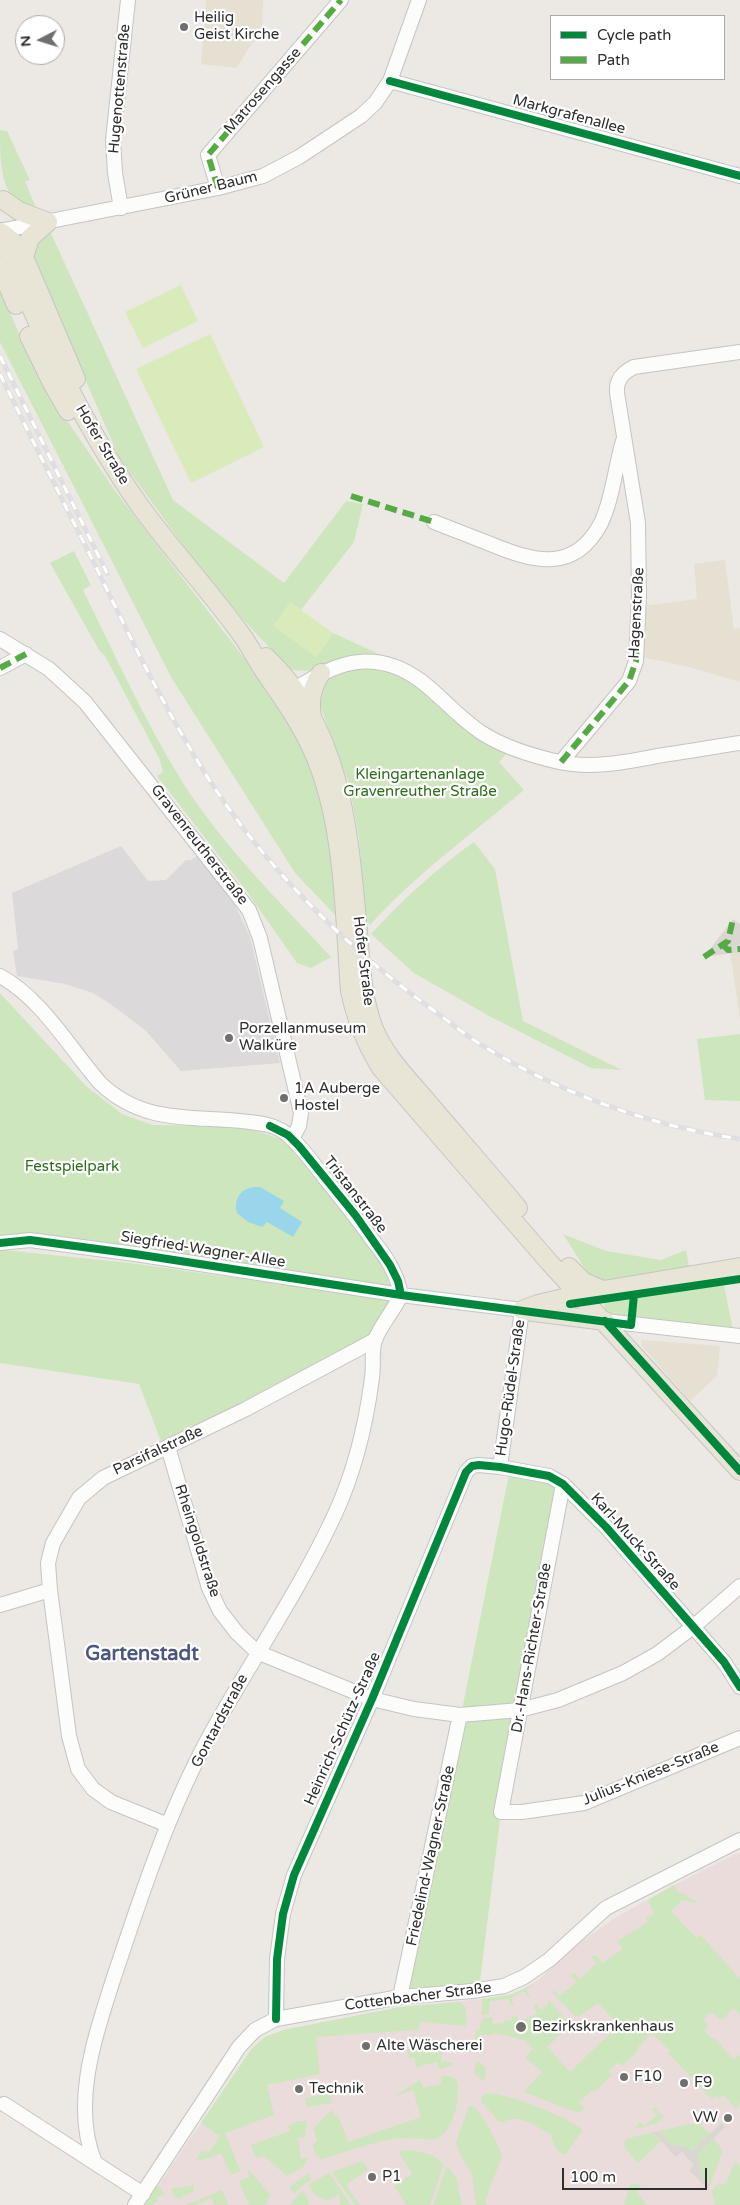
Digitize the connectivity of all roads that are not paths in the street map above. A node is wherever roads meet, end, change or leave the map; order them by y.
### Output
1 (128, 0) edge
2 (341, 0) edge
3 (415, 1) edge
4 (390, 81) junction
5 (740, 176) edge
6 (218, 188) junction
7 (121, 208) junction
8 (3, 222) edge
9 (48, 222) junction
10 (24, 257) junction
11 (0, 268) edge
12 (740, 352) edge
13 (624, 438) junction
14 (113, 467) junction
15 (434, 522) dead end
16 (242, 635) junction
17 (0, 639) edge
18 (26, 654) junction
19 (273, 664) junction
20 (0, 668) edge
21 (317, 675) junction
22 (288, 694) junction
23 (313, 720) junction
24 (740, 743) edge
25 (561, 762) junction
26 (0, 976) edge
27 (292, 1138) junction
28 (0, 1243) edge
29 (549, 1262) junction
30 (740, 1267) edge
31 (603, 1290) junction
32 (580, 1294) junction
33 (400, 1296) junction
34 (562, 1298) junction
35 (530, 1307) junction
36 (556, 1315) junction
37 (605, 1322) junction
38 (740, 1336) edge
39 (375, 1340) junction
40 (168, 1447) junction
41 (479, 1465) joint
42 (500, 1467) junction
43 (740, 1471) edge
44 (562, 1484) junction
45 (740, 1586) edge
46 (50, 1590) junction
47 (0, 1605) edge
48 (694, 1627) junction
49 (257, 1652) junction
50 (740, 1687) edge
51 (372, 1699) junction
52 (520, 1710) junction
53 (460, 1714) junction
54 (740, 1738) edge
55 (502, 1812) joint
56 (168, 1825) junction
57 (740, 1840) edge
58 (400, 1997) junction
59 (276, 2019) junction
60 (4, 2104) dead end
61 (95, 2163) junction
62 (139, 2200) edge

1 - 7 street, Hugenottenstraße
2 - 6 street, Matrosengasse
3 - 4 street, Grüner Baum
4 - 5 street, Markgrafenallee
4 - 6 street, Grüner Baum
6 - 7 street, Grüner Baum
7 - 9 street, Grüner Baum
8 - 9 street, Grüner Baum
8 - 9 main road
8 - 10 main road
8 - 14 main road, Hofer Straße
9 - 10 main road
10 - 14 main road
11 - 14 main road
12 - 13 street, Hagenstraße
13 - 15 street, Hagenstraße
13 - 25 street, Hagenstraße
14 - 16 main road, Hofer Straße
16 - 19 main road, Hofer Straße
16 - 22 main road, Hofer Straße
17 - 18 street, Gravenreutherstraße
18 - 20 street
18 - 27 street, Gravenreutherstraße
19 - 21 main road
19 - 22 main road, Hofer Straße
21 - 22 street
21 - 23 main road
21 - 25 street
22 - 23 main road, Hofer Straße
22 - 29 main road, Hofer Straße
23 - 31 main road, Hofer Straße
24 - 25 street
26 - 27 street, Tristanstraße
27 - 33 street, Tristanstraße
28 - 33 street, Siegfried-Wagner-Allee
29 - 32 main road, Hofer Straße
29 - 35 main road
30 - 31 main road
31 - 32 main road
32 - 34 main road
32 - 37 main road, Hofer Straße
33 - 35 street, Siegfried-Wagner-Allee
33 - 39 street, Gontardstraße
34 - 35 main road
34 - 36 main road
35 - 36 main road
35 - 42 street, Hugo-Rüdel-Straße
36 - 37 main road
37 - 38 street
37 - 43 main road, Hofer Straße
39 - 40 street, Parsifalstraße
39 - 49 street, Gontardstraße
40 - 46 street, Parsifalstraße
40 - 49 street, Rheingoldstraße
41 - 42 street, Karl-Muck-Straße
41 - 51 street, Heinrich-Schütz-Straße
42 - 44 street, Karl-Muck-Straße
44 - 48 street, Karl-Muck-Straße
44 - 52 street, Dr.-Hans-Richter-Straße
45 - 48 street
46 - 47 street
46 - 56 street, Parsifalstraße
48 - 50 street, Karl-Muck-Straße
48 - 52 street
49 - 51 street
49 - 56 street, Gontardstraße
51 - 53 street
51 - 59 street, Heinrich-Schütz-Straße
52 - 53 street
52 - 55 street, Dr.-Hans-Richter-Straße
53 - 58 street, Friedelind-Wagner-Straße
54 - 55 street, Julius-Kniese-Straße
56 - 61 street, Gontardstraße
57 - 58 street, Cottenbacher Straße
58 - 59 street, Cottenbacher Straße
59 - 62 street, Cottenbacher Straße
60 - 61 street
61 - 62 street

